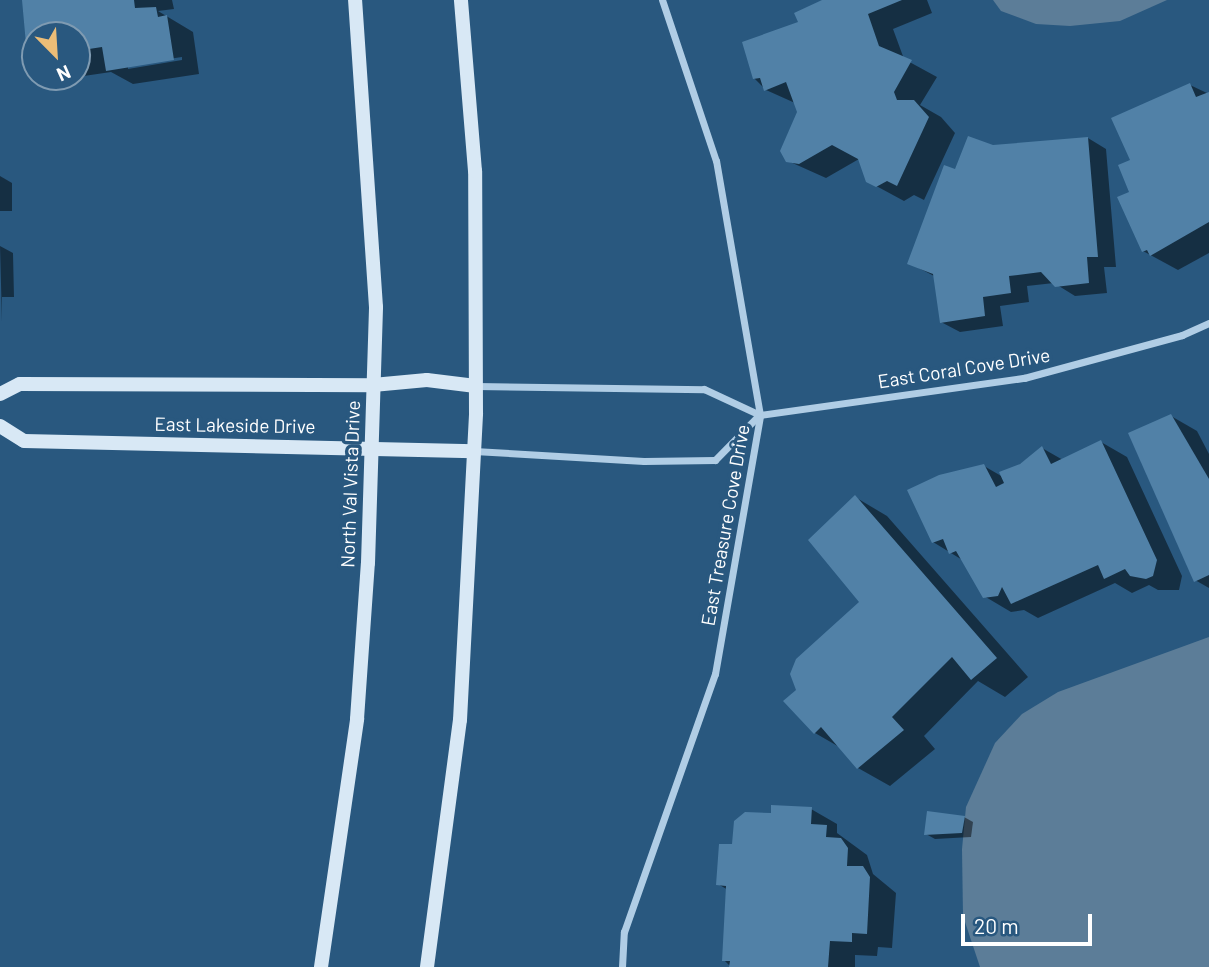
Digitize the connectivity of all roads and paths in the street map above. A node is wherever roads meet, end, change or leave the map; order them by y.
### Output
1 (355, 0) edge
2 (461, 0) edge
3 (662, 0) edge
4 (1209, 323) edge
5 (373, 385) junction
6 (475, 386) junction
7 (0, 394) edge
8 (760, 415) junction
9 (0, 426) edge
10 (371, 446) junction
11 (474, 451) junction
12 (321, 967) edge
13 (427, 967) edge
14 (622, 967) edge

1 - 5 main road, North Val Vista Drive
2 - 6 main road
3 - 8 street, East Treasure Cove Drive
4 - 8 street, East Coral Cove Drive
5 - 6 main road, East Lakeside Drive
5 - 7 main road, East Lakeside Drive
5 - 10 main road, North Val Vista Drive
6 - 8 street
6 - 11 main road
8 - 11 street
8 - 14 street, East Treasure Cove Drive
9 - 10 main road, East Lakeside Drive
10 - 11 main road, East Lakeside Drive
10 - 12 main road, North Val Vista Drive
11 - 13 main road

